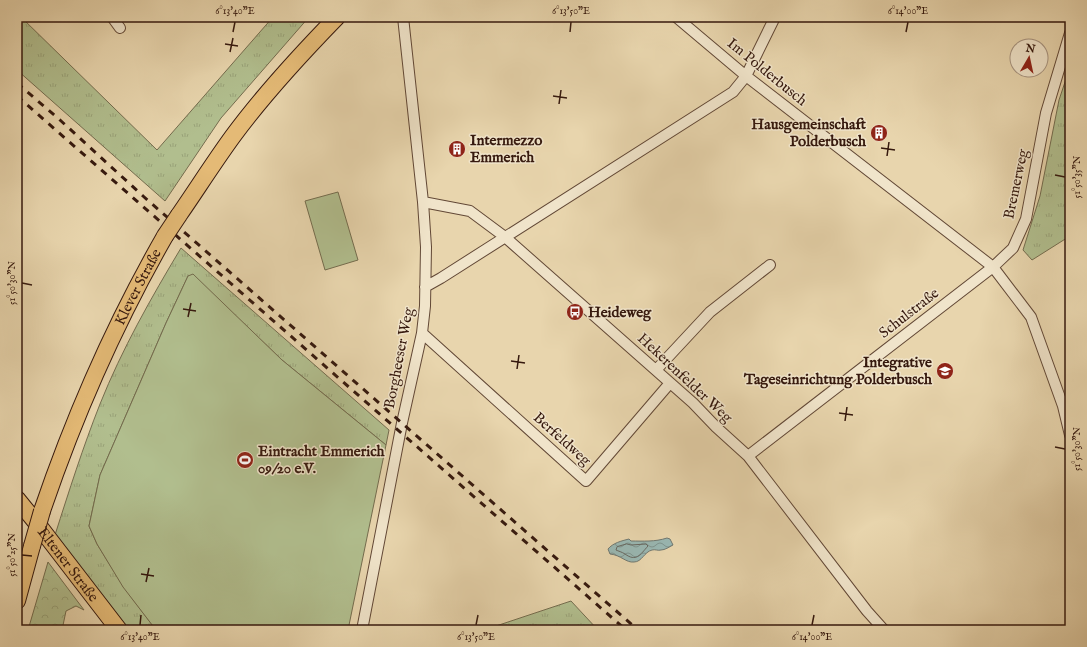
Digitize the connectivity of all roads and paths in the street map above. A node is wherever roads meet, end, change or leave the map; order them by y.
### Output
1 (112, 17) edge
2 (337, 17) edge
3 (403, 17) edge
4 (676, 17) edge
5 (775, 17) edge
6 (120, 28) dead end
7 (1070, 33) edge
8 (746, 76) junction
9 (423, 202) junction
10 (505, 237) junction
11 (770, 265) dead end
12 (993, 267) junction
13 (425, 287) junction
14 (422, 333) junction
15 (656, 370) junction
16 (670, 383) junction
17 (1070, 435) edge
18 (748, 456) junction
19 (17, 499) edge
20 (17, 601) edge
21 (119, 630) edge
22 (362, 630) edge
23 (884, 630) edge

1 - 6 street
2 - 20 main road, Klever Straße, bridge
3 - 9 street, Borgheeser Weg
4 - 8 street, Im Polderbusch
5 - 8 street
7 - 12 street, Bremerweg
8 - 10 street
8 - 12 street, Im Polderbusch
9 - 10 street, Hekerenfelder Weg
9 - 13 street, Borgheeser Weg
10 - 13 street
10 - 15 street, Hekerenfelder Weg
11 - 15 street
12 - 17 street
12 - 18 street, Schulstraße
13 - 14 street, Borgheeser Weg
14 - 16 street, Berfeldweg
14 - 22 street, Borgheeser Weg
15 - 16 street, Hekerenfelder Weg
16 - 18 street, Hekerenfelder Weg
18 - 23 street, Hekerenfelder Weg
19 - 21 main road, Eltener Straße

